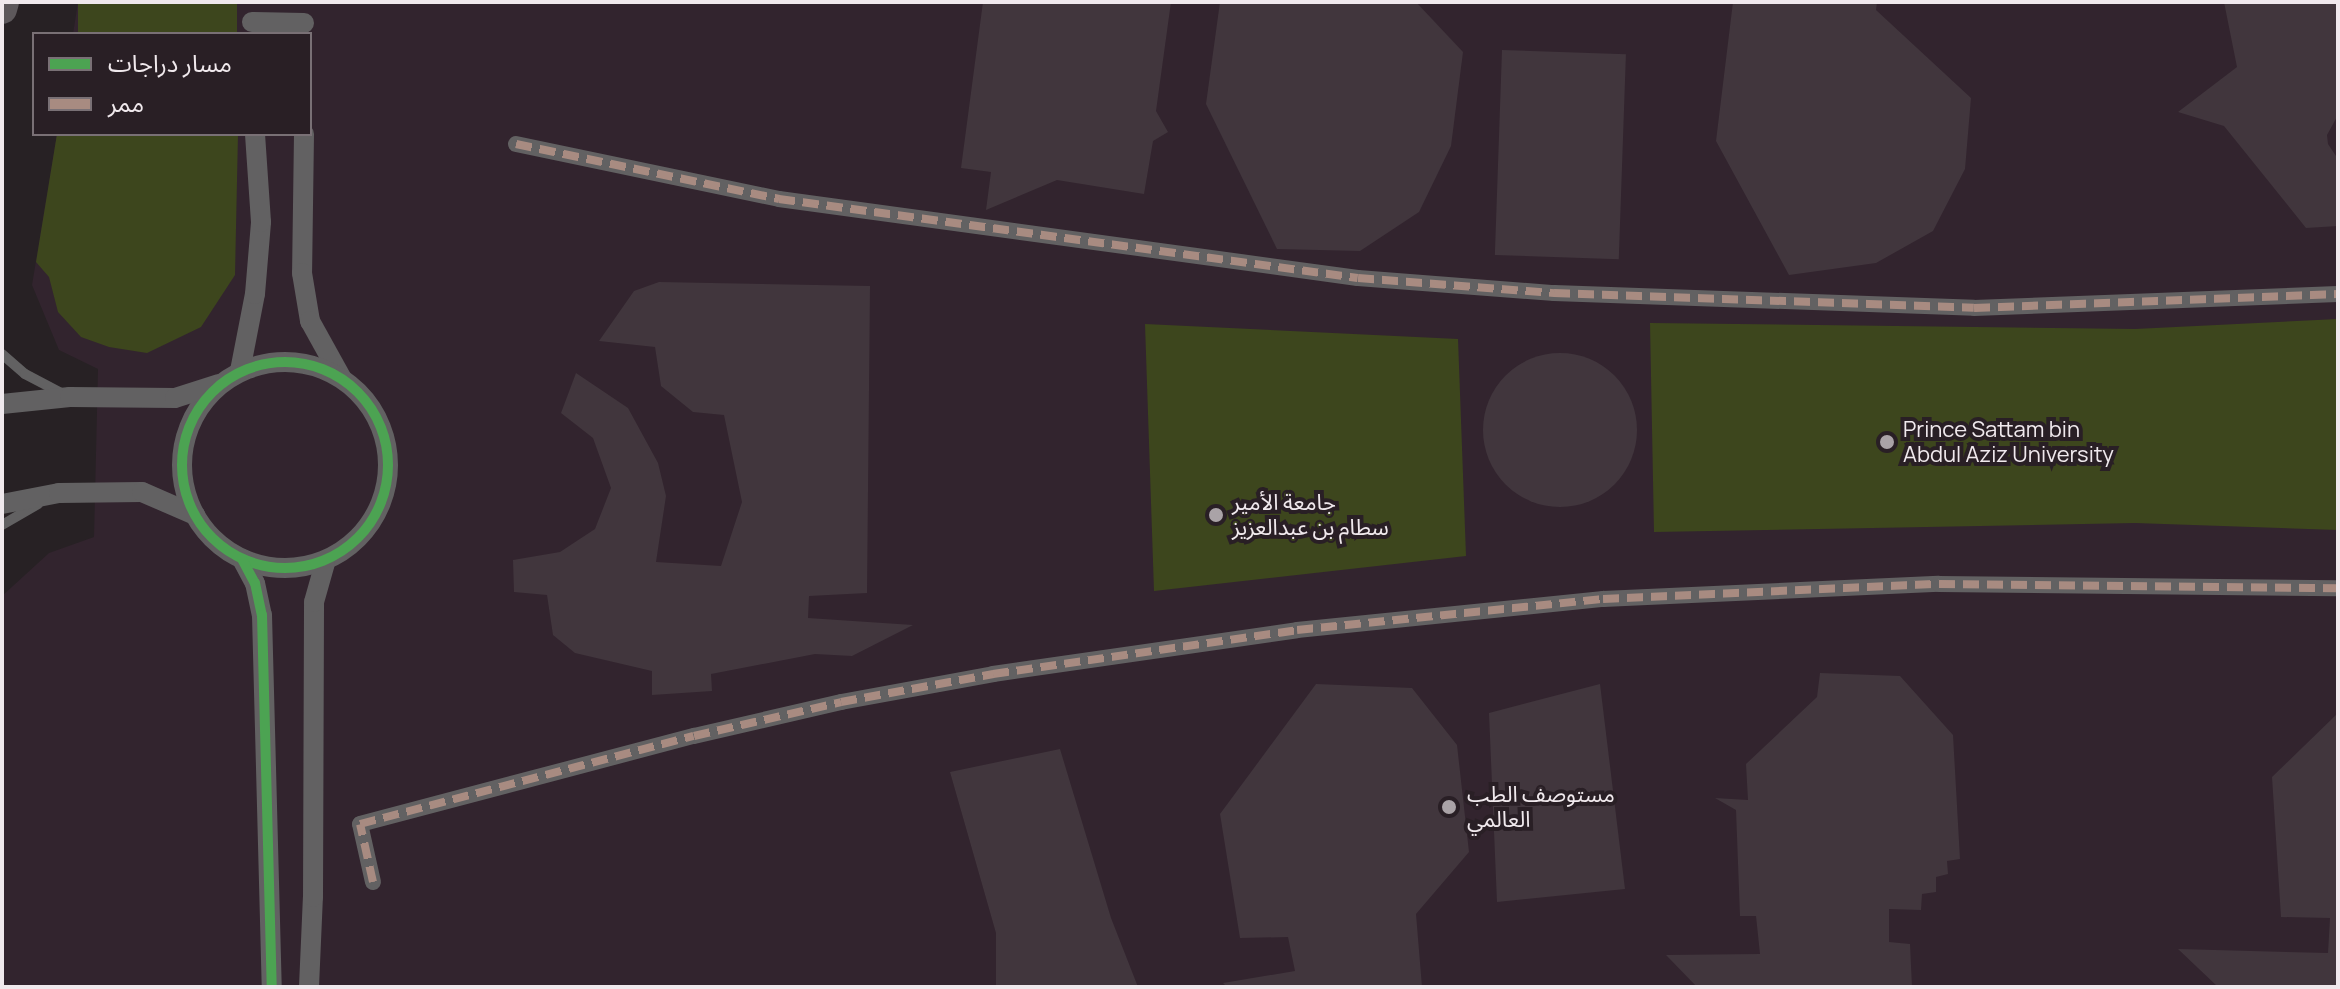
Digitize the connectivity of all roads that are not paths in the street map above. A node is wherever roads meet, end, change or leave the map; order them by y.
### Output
1 (4, 2) edge
2 (2, 9) edge
3 (252, 19) edge
4 (304, 20) edge
5 (255, 136) edge
6 (304, 136) edge
7 (516, 144) dead end
8 (2338, 294) edge
9 (2, 354) edge
10 (240, 371) junction
11 (341, 377) junction
12 (219, 384) junction
13 (70, 397) junction
14 (2, 404) edge
15 (59, 493) junction
16 (2, 504) edge
17 (195, 515) junction
18 (2, 525) edge
19 (242, 559) junction
20 (325, 563) junction
21 (2338, 588) edge
22 (373, 882) dead end
23 (272, 987) edge
24 (309, 987) edge

1 - 2 main road
3 - 4 street
5 - 10 street
6 - 11 street
7 - 8 street
9 - 13 lane
10 - 11 street
10 - 12 street
11 - 20 street
12 - 13 street
12 - 17 street
13 - 14 street
15 - 16 street
15 - 17 street
15 - 18 lane
17 - 19 street
19 - 20 street
19 - 23 street
20 - 24 street
21 - 22 street

